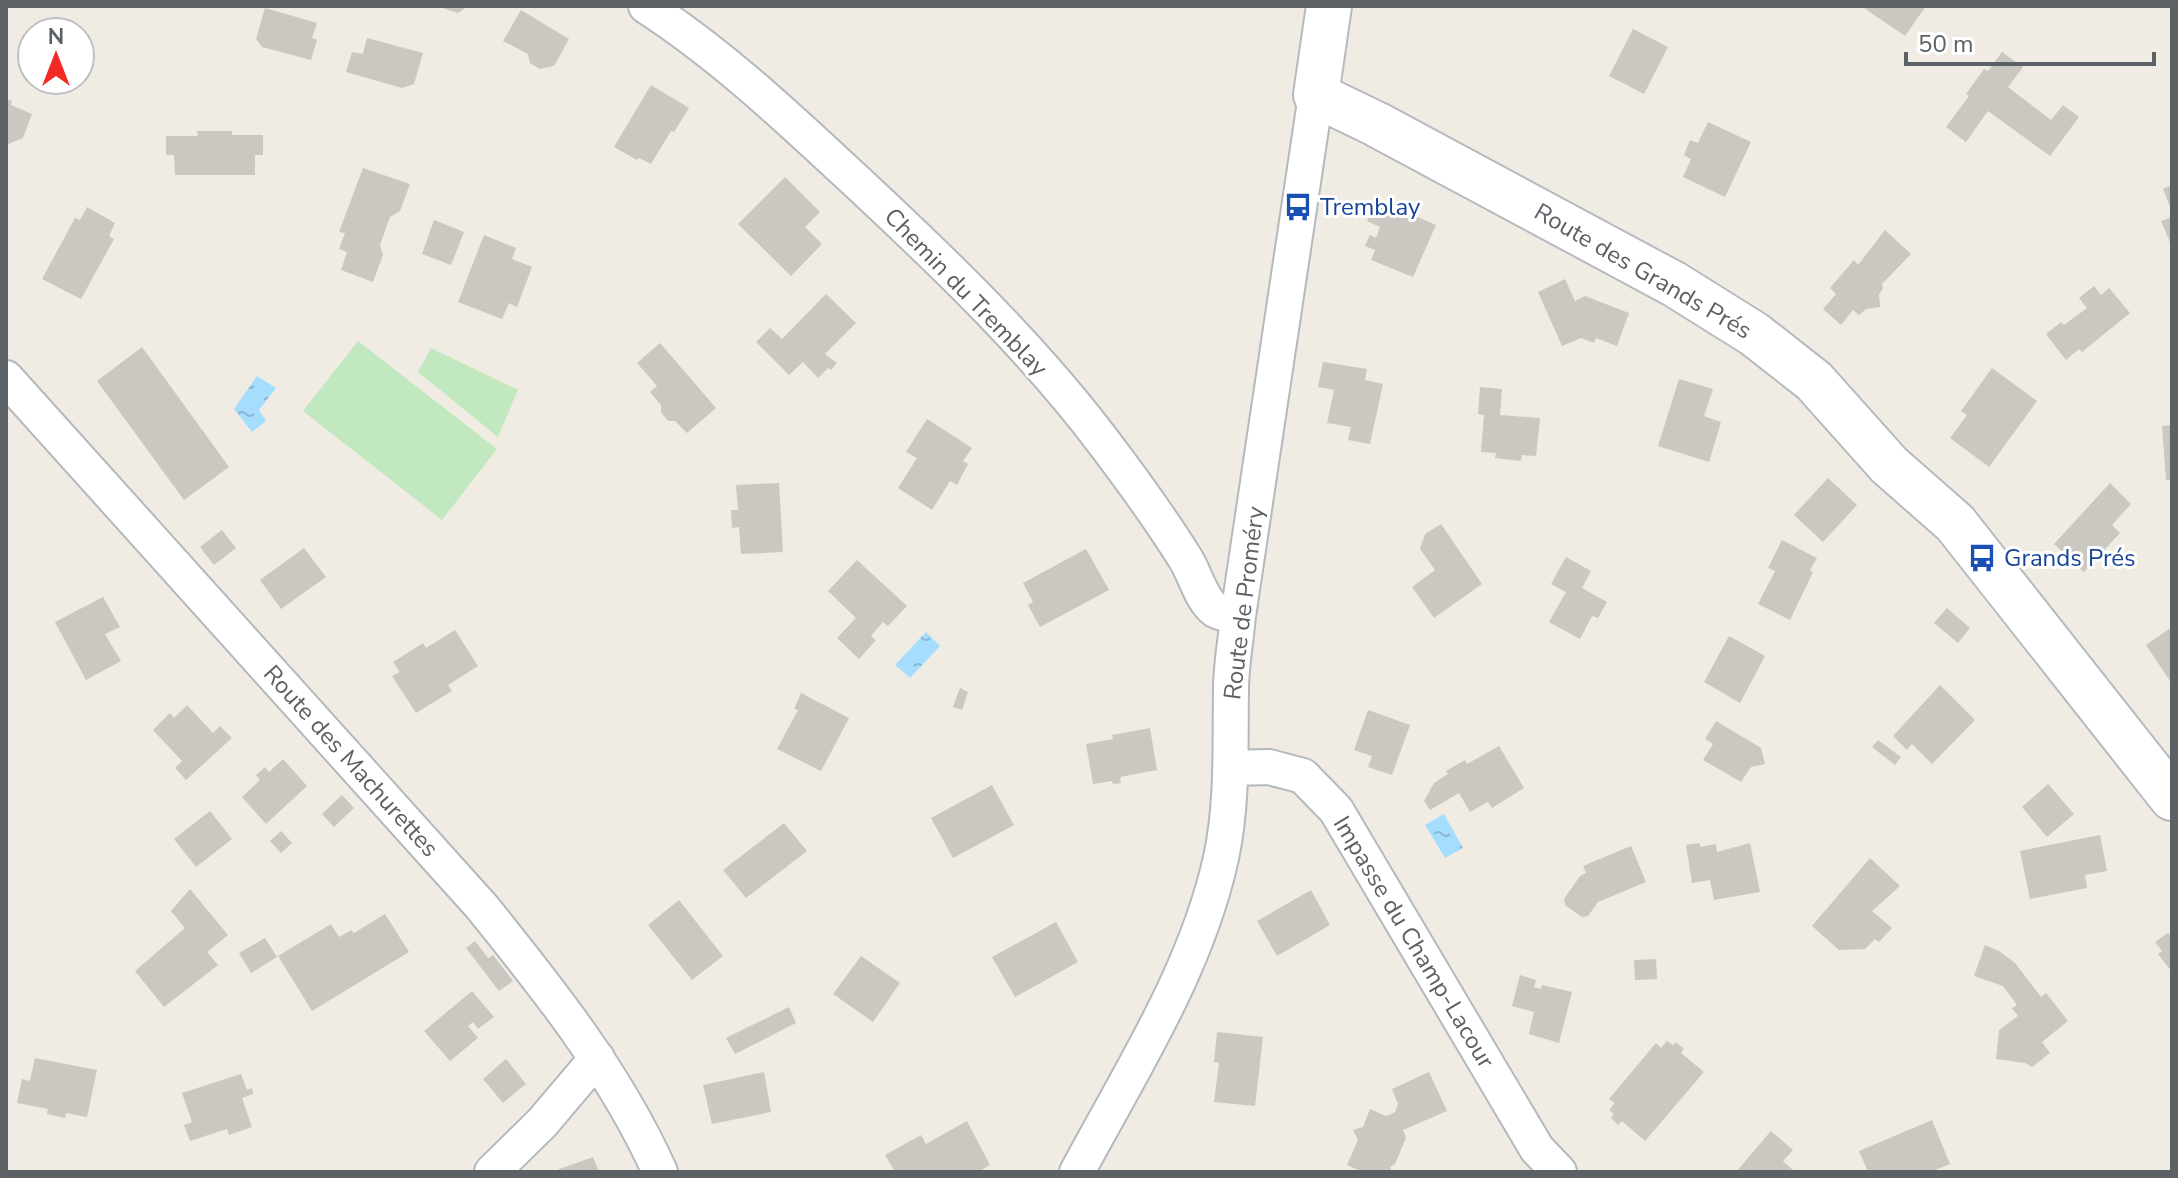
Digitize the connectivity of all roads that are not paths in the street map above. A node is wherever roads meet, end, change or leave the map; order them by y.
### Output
1 (646, 6) edge
2 (1329, 6) edge
3 (1316, 95) junction
4 (6, 378) edge
5 (1238, 616) junction
6 (1232, 768) junction
7 (2172, 798) edge
8 (597, 1058) junction
9 (492, 1172) edge
10 (660, 1172) edge
11 (1077, 1172) edge
12 (1559, 1172) edge

1 - 5 street, Chemin du Tremblay
2 - 3 street, Route de Proméry
3 - 5 street, Route de Proméry
3 - 7 street, Route des Grands Prés
4 - 8 street, Route des Machurettes
5 - 6 street, Route de Proméry
6 - 11 street, Route de Proméry
6 - 12 street, Impasse du Champ-Lacour
8 - 9 street
8 - 10 street, Route des Machurettes

